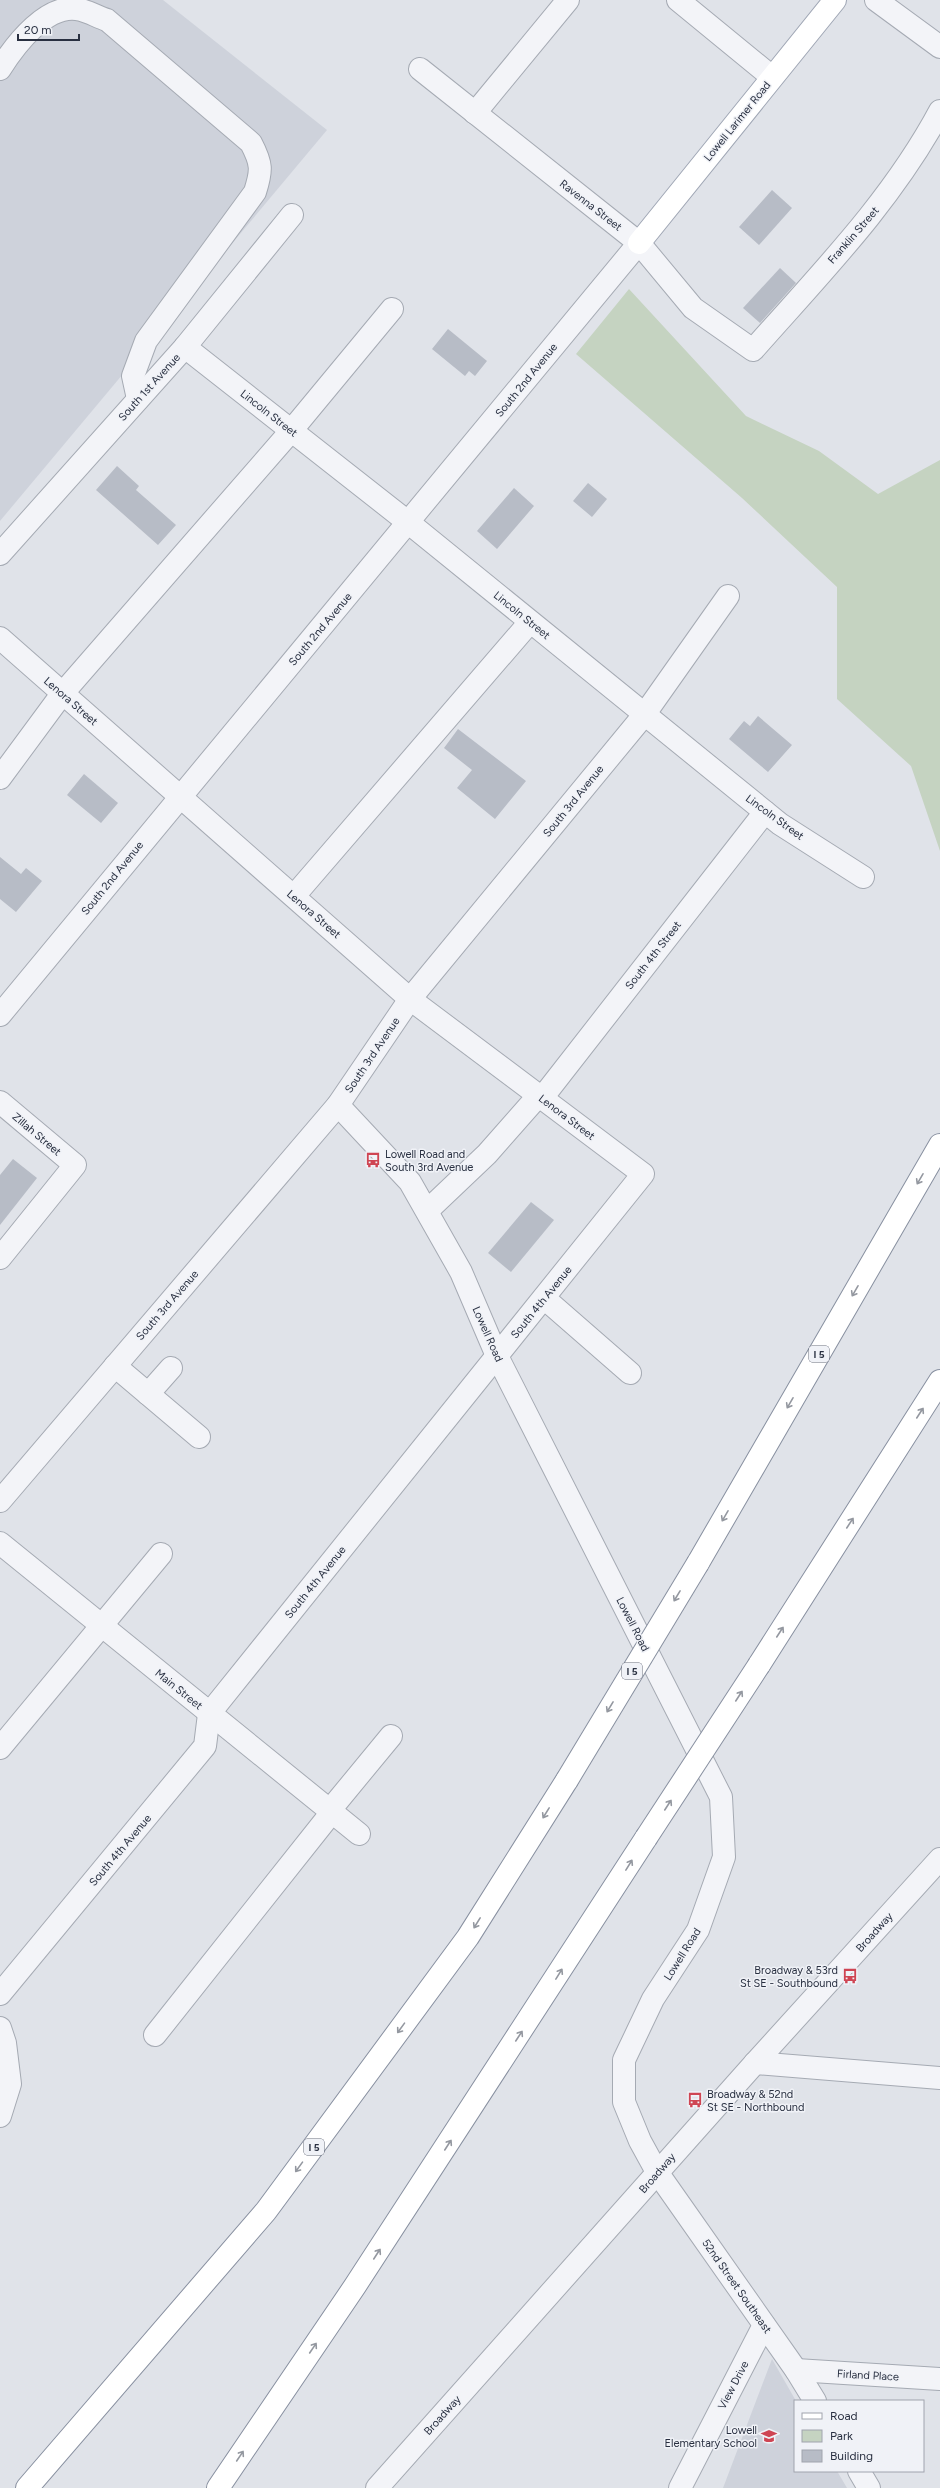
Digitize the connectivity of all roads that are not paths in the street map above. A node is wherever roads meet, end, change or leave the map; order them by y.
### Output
1 (568, 0) edge
2 (678, 0) edge
3 (835, 0) edge
4 (876, 0) edge
5 (940, 47) edge
6 (0, 69) edge
7 (420, 69) dead end
8 (772, 77) junction
9 (940, 111) edge
10 (475, 113) junction
11 (292, 216) dead end
12 (639, 243) junction
13 (392, 309) dead end
14 (185, 347) junction
15 (753, 350) joint
16 (138, 399) junction
17 (291, 431) junction
18 (409, 523) junction
19 (0, 554) edge
20 (728, 596) dead end
21 (530, 622) junction
22 (0, 638) edge
23 (62, 694) junction
24 (644, 715) junction
25 (0, 778) edge
26 (180, 796) junction
27 (765, 812) junction
28 (863, 877) dead end
29 (294, 896) junction
30 (410, 999) junction
31 (0, 1015) edge
32 (540, 1097) junction
33 (0, 1102) edge
34 (338, 1105) junction
35 (940, 1145) edge
36 (643, 1174) joint
37 (427, 1211) junction
38 (0, 1258) edge
39 (544, 1298) junction
40 (497, 1356) junction
41 (115, 1366) junction
42 (171, 1368) dead end
43 (630, 1373) dead end
44 (940, 1381) edge
45 (148, 1394) junction
46 (199, 1437) dead end
47 (0, 1501) edge
48 (0, 1544) edge
49 (161, 1554) dead end
50 (100, 1625) junction
51 (209, 1714) junction
52 (391, 1736) dead end
53 (0, 1748) edge
54 (331, 1811) junction
55 (359, 1834) dead end
56 (940, 1859) edge
57 (0, 1994) edge
58 (0, 2028) edge
59 (155, 2035) dead end
60 (755, 2063) junction
61 (940, 2078) edge
62 (0, 2116) edge
63 (657, 2172) junction
64 (764, 2325) junction
65 (796, 2370) junction
66 (940, 2379) edge
67 (814, 2400) edge
68 (860, 2472) edge
69 (27, 2488) edge
70 (218, 2488) edge
71 (377, 2488) edge
72 (680, 2488) edge
73 (869, 2488) edge

1 - 10 street
2 - 8 street
3 - 8 main road, Lowell Larimer Road
4 - 5 street
6 - 16 street
7 - 10 street, Ravenna Street
8 - 12 main road, Lowell Larimer Road
9 - 15 street, Franklin Street
10 - 12 street, Ravenna Street
11 - 14 street, South 1st Avenue
12 - 15 street, Ravenna Street
12 - 18 street, South 2nd Avenue
13 - 17 street
14 - 16 street, South 1st Avenue
14 - 17 street, Lincoln Street
16 - 19 street, South 1st Avenue
17 - 18 street, Lincoln Street
17 - 23 street
18 - 21 street, Lincoln Street
18 - 26 street, South 2nd Avenue
20 - 24 street, South 3rd Avenue
21 - 24 street, Lincoln Street
21 - 29 street
22 - 23 street, Lenora Street
23 - 25 street
23 - 26 street, Lenora Street
24 - 27 street, Lincoln Street
24 - 30 street, South 3rd Avenue
26 - 29 street, Lenora Street
26 - 31 street, South 2nd Avenue
27 - 28 street, Lincoln Street
27 - 32 street, South 4th Street
29 - 30 street, Lenora Street
30 - 32 street, Lenora Street
30 - 34 street, South 3rd Avenue
32 - 36 street, Lenora Street
32 - 37 street, South 4th Street
33 - 38 street, Zillah Street
34 - 37 street, Lowell Road
34 - 41 street, South 3rd Avenue
35 -> 69 main road, I 5, bridge
36 - 39 street, South 4th Avenue
37 - 40 street, Lowell Road
39 - 40 street, South 4th Avenue
39 - 43 street
40 - 51 street, South 4th Avenue
40 - 63 street, Lowell Road
41 - 45 street
41 - 47 street, South 3rd Avenue
42 - 45 street
70 -> 44 main road, bridge
45 - 46 street
48 - 50 street, Main Street
49 - 50 street
50 - 51 street, Main Street
50 - 53 street
51 - 54 street, Main Street
51 - 57 street, South 4th Avenue
52 - 54 street
54 - 55 street, Main Street
54 - 59 street
56 - 60 street, Broadway
58 - 62 street
60 - 61 street
60 - 63 street, Broadway
63 - 64 street, 52nd Street Southeast
63 - 71 street, Broadway
64 - 65 street, 52nd Street Southeast
64 - 72 street, View Drive
65 - 66 street, Firland Place
65 - 67 street, 52nd Street Southeast
68 - 73 street

